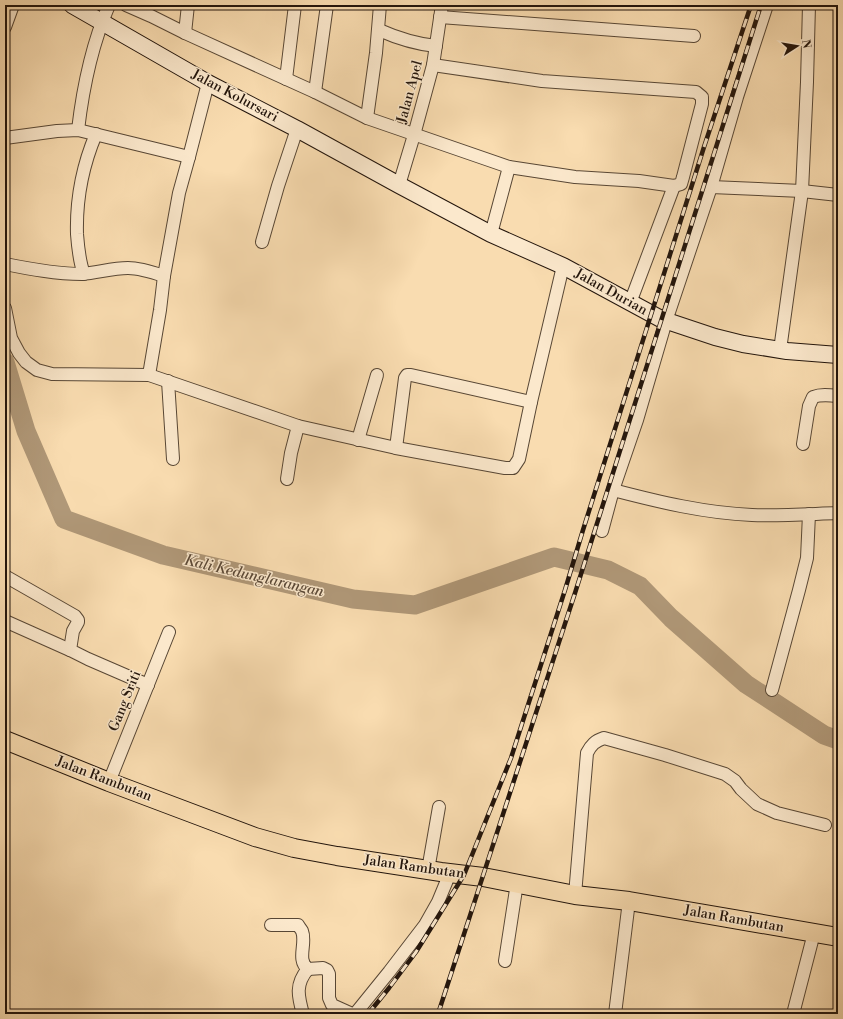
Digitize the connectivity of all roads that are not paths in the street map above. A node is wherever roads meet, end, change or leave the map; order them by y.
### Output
1 (13, 5) edge
2 (72, 5) edge
3 (109, 5) edge
4 (126, 5) edge
5 (188, 5) edge
6 (295, 5) edge
7 (327, 5) edge
8 (380, 5) edge
9 (767, 5) edge
10 (809, 5) edge
11 (152, 11) edge
12 (441, 11) edge
13 (103, 20) junction
14 (5, 28) edge
15 (379, 30) junction
16 (185, 33) junction
17 (694, 36) dead end
18 (436, 46) junction
19 (433, 65) junction
20 (286, 79) junction
21 (208, 83) junction
22 (315, 92) junction
23 (367, 118) junction
24 (297, 129) junction
25 (78, 130) junction
26 (96, 134) junction
27 (5, 138) edge
28 (413, 138) junction
29 (189, 157) junction
30 (509, 167) junction
31 (399, 185) junction
32 (674, 186) junction
33 (711, 186) junction
34 (802, 191) junction
35 (838, 195) edge
36 (493, 227) junction
37 (262, 242) dead end
38 (5, 264) edge
39 (563, 266) junction
40 (84, 274) junction
41 (164, 276) junction
42 (630, 303) junction
43 (5, 308) edge
44 (666, 322) junction
45 (7, 339) edge
46 (780, 350) junction
47 (838, 355) edge
48 (149, 375) junction
49 (377, 375) dead end
50 (168, 381) junction
51 (838, 396) edge
52 (531, 402) junction
53 (298, 426) junction
54 (358, 440) junction
55 (803, 444) dead end
56 (396, 448) junction
57 (173, 459) dead end
58 (287, 479) dead end
59 (613, 490) junction
60 (838, 513) edge
61 (809, 514) junction
62 (602, 531) dead end
63 (5, 576) edge
64 (5, 621) edge
65 (169, 632) dead end
66 (70, 650) junction
67 (148, 685) junction
68 (772, 690) dead end
69 (5, 740) edge
70 (109, 782) junction
71 (439, 807) dead end
72 (825, 825) dead end
73 (428, 870) junction
74 (450, 873) junction
75 (517, 884) junction
76 (575, 895) junction
77 (629, 901) junction
78 (271, 925) dead end
79 (814, 933) junction
80 (838, 937) edge
81 (505, 960) dead end
82 (308, 969) junction
83 (303, 1014) edge
84 (352, 1014) edge
85 (355, 1014) edge
86 (614, 1014) edge
87 (793, 1014) edge

1 - 14 street
2 - 13 street, Jalan Kolursari
3 - 13 street
4 - 11 street
5 - 16 street
6 - 20 street
7 - 22 street
8 - 15 street
9 - 33 street
10 - 34 street
11 - 16 street
12 - 17 street
12 - 18 street, Jalan Apel
13 - 21 street, Jalan Kolursari
13 - 25 street
15 - 18 street
15 - 23 street
16 - 20 street
18 - 19 street, Jalan Apel
19 - 28 street, Jalan Apel
19 - 32 street
20 - 22 street
21 - 24 street, Jalan Kolursari
21 - 29 street
22 - 23 street
23 - 28 street
24 - 31 street, Jalan Kolursari
24 - 37 street
25 - 26 street
25 - 27 street
26 - 29 street
26 - 40 street
28 - 30 street
28 - 31 street, Jalan Apel
29 - 41 street
30 - 32 street
30 - 36 street
31 - 36 street, Jalan Durian
32 - 42 street
33 - 34 street
33 - 44 street
34 - 35 street
34 - 46 street
36 - 39 street, Jalan Durian
38 - 40 street
39 - 42 street, Jalan Durian
39 - 52 street
40 - 41 street
41 - 48 street
42 - 44 street, Jalan Durian
43 - 45 street
44 - 46 street, Jalan Durian
44 - 59 street
45 - 48 street
46 - 47 street, Jalan Durian
48 - 50 street
49 - 54 street
50 - 53 street
50 - 57 street
51 - 55 street
52 - 56 street
52 - 56 street
53 - 54 street
53 - 58 street
54 - 56 street
59 - 61 street
59 - 62 street
60 - 61 street
61 - 68 street
63 - 66 street
64 - 66 street
65 - 67 street, Gang Sriti
66 - 67 street
67 - 70 street, Gang Sriti
69 - 70 main road, Jalan Rambutan
70 - 73 main road, Jalan Rambutan
71 - 73 street
72 - 76 street
73 - 74 main road, Jalan Rambutan
74 - 75 main road, Jalan Rambutan
74 - 85 street
75 - 76 main road, Jalan Rambutan
75 - 81 street
76 - 77 main road, Jalan Rambutan
77 - 79 main road, Jalan Rambutan
77 - 86 street
78 - 82 street
79 - 80 main road, Jalan Rambutan
79 - 87 street
82 - 83 street
82 - 84 street

